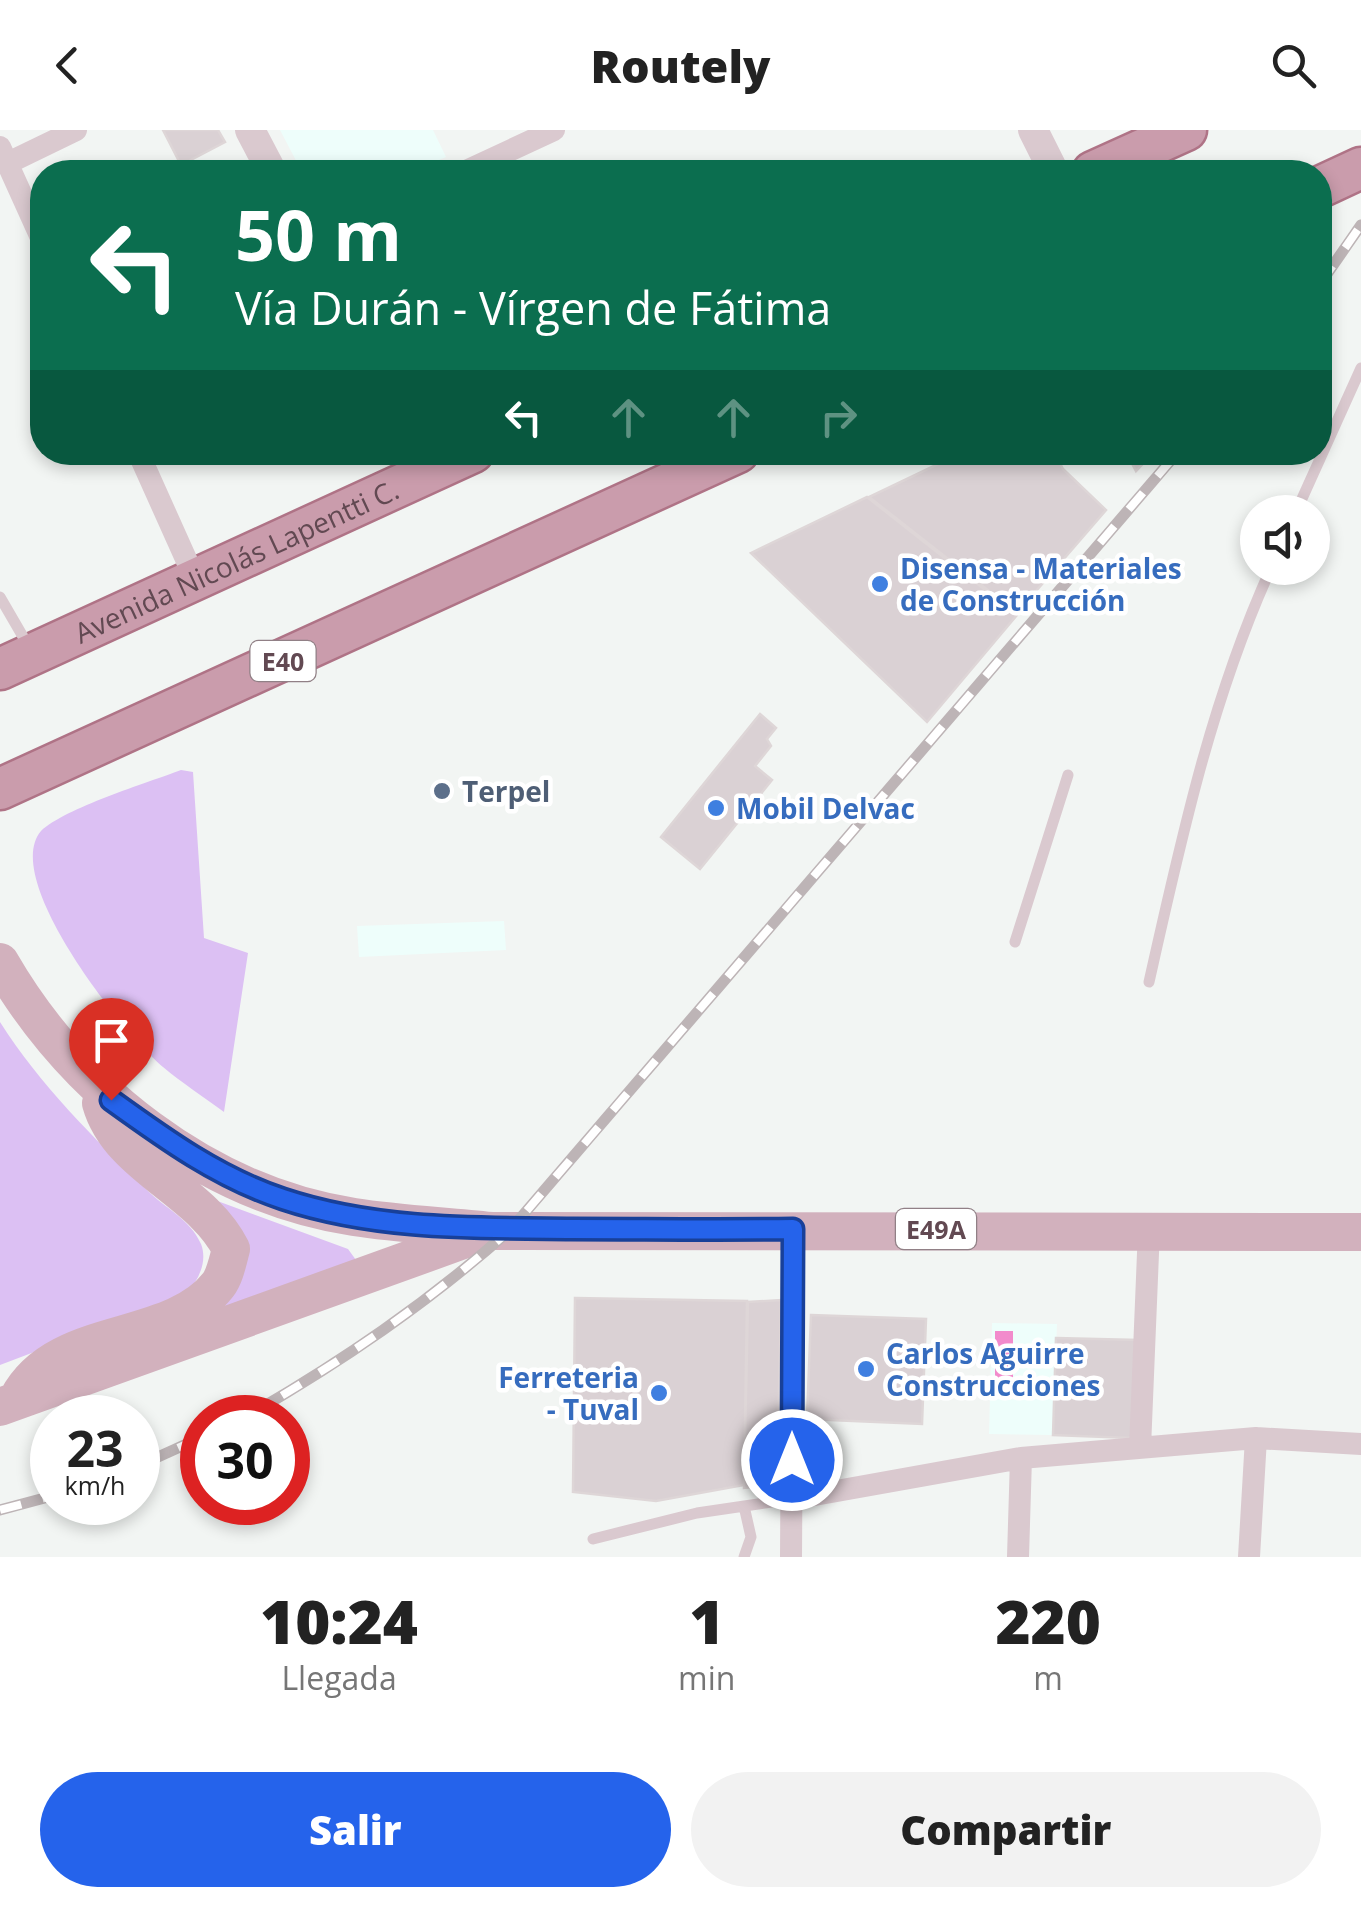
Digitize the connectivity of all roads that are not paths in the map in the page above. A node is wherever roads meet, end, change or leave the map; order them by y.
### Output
1 (76, 130) edge
2 (250, 130) edge
3 (554, 130) edge
4 (1032, 130) edge
5 (1186, 130) edge
6 (4, 155) edge
7 (266, 160) edge
8 (490, 160) edge
9 (1048, 160) edge
10 (1119, 160) edge
11 (1361, 168) edge
12 (1332, 181) edge
13 (30, 213) edge
14 (1361, 368) edge
15 (1332, 432) edge
16 (144, 465) edge
17 (418, 465) edge
18 (710, 465) edge
19 (1317, 465) edge
20 (1304, 495) edge
21 (195, 579) junction
22 (1263, 585) edge
23 (0, 598) edge
24 (17, 662) edge
25 (1068, 775) dead end
26 (0, 789) edge
27 (1015, 942) dead end
28 (0, 962) edge
29 (1150, 982) dead end
30 (96, 1085) junction
31 (793, 1229) junction
32 (1149, 1229) junction
33 (491, 1231) junction
34 (1361, 1232) edge
35 (8, 1403) edge
36 (1256, 1438) junction
37 (1361, 1444) edge
38 (1140, 1448) junction
39 (1021, 1458) junction
40 (792, 1499) junction
41 (744, 1506) junction
42 (593, 1539) dead end
43 (744, 1557) edge
44 (791, 1557) edge
45 (1018, 1557) edge
46 (1249, 1557) edge

1 - 6 street
2 - 7 street
3 - 8 street
4 - 9 street
5 - 10 highway
6 - 13 street
11 - 12 highway
14 - 15 lane
16 - 21 street
17 - 21 highway, Avenida Nicolás Lapentti C.
18 - 26 highway, E40
19 - 20 lane
21 - 24 highway, Avenida Nicolás Lapentti C.
22 - 29 lane
23 - 24 lane
25 - 27 lane
28 - 30 main road, E49A
30 - 33 main road, E49A
30 - 35 main road
31 - 32 main road, E49A
31 - 33 main road, E49A
31 - 40 street
32 - 34 main road, E49A
32 - 38 street
33 - 35 main road, E49A
36 - 37 street
36 - 38 street
36 - 46 street
38 - 39 street
39 - 40 street
39 - 45 street
40 - 41 lane
40 - 44 street
41 - 42 lane
41 - 43 lane

